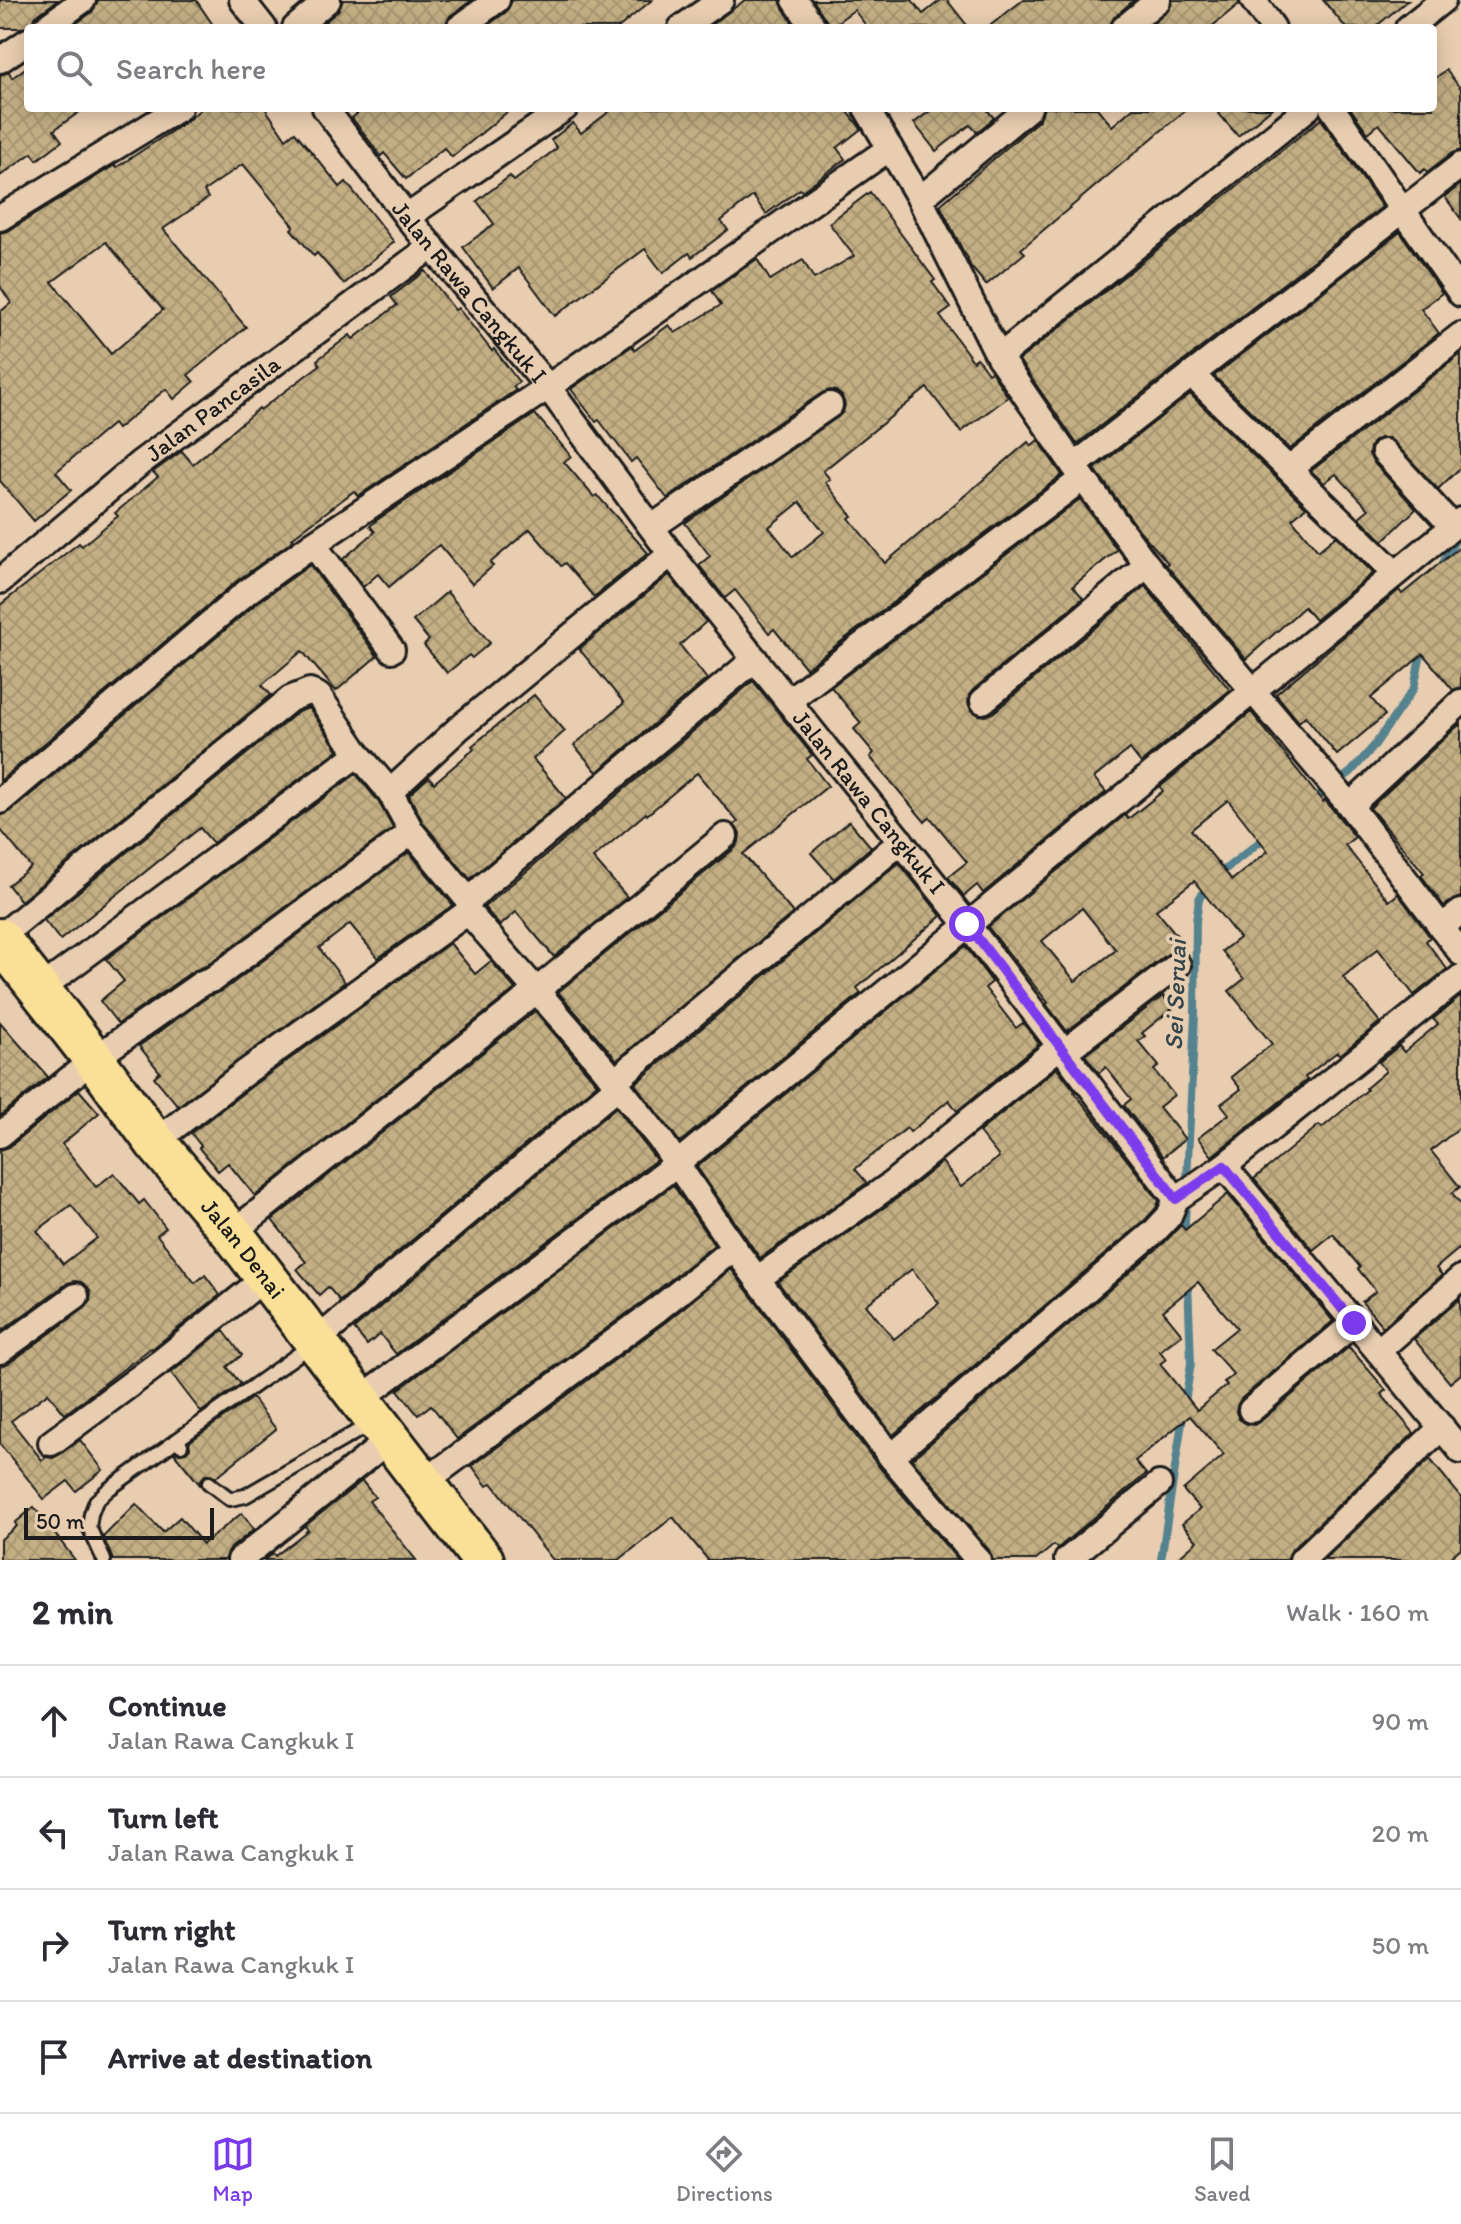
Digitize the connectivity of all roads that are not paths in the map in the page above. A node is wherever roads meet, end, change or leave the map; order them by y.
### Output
1 (83, 0) edge
2 (242, 0) edge
3 (328, 0) edge
4 (497, 0) edge
5 (721, 0) edge
6 (795, 0) edge
7 (1158, 0) edge
8 (1253, 0) edge
9 (1443, 0) edge
10 (50, 24) edge
11 (261, 24) edge
12 (300, 24) edge
13 (464, 24) edge
14 (687, 24) edge
15 (811, 24) edge
16 (1129, 24) edge
17 (1270, 24) edge
18 (1413, 24) edge
19 (24, 44) edge
20 (0, 60) edge
21 (172, 112) edge
22 (337, 112) edge
23 (559, 112) edge
24 (868, 112) edge
25 (1024, 112) edge
26 (1303, 112) edge
27 (1335, 112) edge
28 (890, 148) junction
29 (1461, 165) edge
30 (920, 199) junction
31 (1404, 209) junction
32 (407, 217) junction
33 (0, 218) edge
34 (432, 246) junction
35 (1461, 294) edge
36 (1461, 335) edge
37 (999, 357) junction
38 (1192, 375) junction
39 (548, 387) junction
40 (830, 405) dead end
41 (1384, 452) dead end
42 (1289, 469) junction
43 (1078, 472) junction
44 (1457, 522) edge
45 (652, 527) junction
46 (313, 544) junction
47 (671, 554) junction
48 (1147, 565) junction
49 (1395, 573) junction
50 (0, 581) edge
51 (392, 650) dead end
52 (755, 659) junction
53 (1253, 691) junction
54 (788, 701) junction
55 (983, 701) dead end
56 (1461, 702) edge
57 (358, 754) junction
58 (390, 792) junction
59 (0, 801) edge
60 (1346, 803) junction
61 (412, 832) junction
62 (725, 836) dead end
63 (901, 841) junction
64 (468, 906) junction
65 (1461, 912) edge
66 (967, 924) junction
67 (1441, 927) junction
68 (0, 938) edge
69 (1461, 953) edge
70 (1178, 965) dead end
71 (1461, 977) edge
72 (40, 989) junction
73 (536, 991) junction
74 (1061, 1050) junction
75 (94, 1059) junction
76 (616, 1084) junction
77 (0, 1135) edge
78 (155, 1142) junction
79 (678, 1163) junction
80 (1224, 1166) junction
81 (1183, 1194) junction
82 (232, 1233) junction
83 (734, 1248) junction
84 (266, 1277) junction
85 (1461, 1278) edge
86 (757, 1279) junction
87 (76, 1296) dead end
88 (1354, 1323) junction
89 (315, 1342) junction
90 (0, 1351) edge
91 (1378, 1351) junction
92 (1251, 1410) dead end
93 (375, 1420) junction
94 (1442, 1427) junction
95 (51, 1443) dead end
96 (1461, 1451) edge
97 (891, 1457) junction
98 (209, 1483) dead end
99 (423, 1483) junction
100 (1159, 1484) dead end
101 (104, 1560) edge
102 (240, 1560) edge
103 (483, 1560) edge
104 (978, 1560) edge
105 (1067, 1560) edge
106 (1302, 1560) edge

1 - 10 street
2 - 11 street
3 - 12 street
4 - 13 street
5 - 14 street
6 - 15 street
7 - 16 street
8 - 17 street
9 - 18 street
19 - 20 street
21 - 33 street
22 - 32 street, Jalan Rawa Cangkuk I
23 - 32 street
24 - 28 street
25 - 30 street
26 - 37 street
27 - 31 street
28 - 30 street
28 - 39 street
29 - 31 street
30 - 37 street
31 - 35 street
31 - 38 street
32 - 34 street, Jalan Rawa Cangkuk I
34 - 39 street, Jalan Rawa Cangkuk I
34 - 50 street, Jalan Pancasila
36 - 42 street
37 - 43 street
38 - 42 street
38 - 43 street
39 - 45 street, Jalan Rawa Cangkuk I
39 - 46 street
40 - 45 street
41 - 44 street
42 - 49 street
43 - 48 street
43 - 54 street
44 - 49 street
45 - 47 street, Jalan Rawa Cangkuk I
46 - 51 street
46 - 59 street
47 - 52 street, Jalan Rawa Cangkuk I
47 - 58 street
48 - 53 street
48 - 55 street
49 - 53 street
52 - 54 street, Jalan Rawa Cangkuk I
52 - 64 street
53 - 60 street
53 - 66 street
54 - 63 street, Jalan Rawa Cangkuk I
56 - 60 street
57 - 58 street
57 - 68 street
57 - 72 street
58 - 61 street
60 - 67 street
61 - 64 street
61 - 75 street
62 - 73 street
63 - 66 street, Jalan Rawa Cangkuk I
63 - 76 street
64 - 73 street
64 - 78 street
65 - 67 street
66 - 74 street, Jalan Rawa Cangkuk I
66 - 79 street
67 - 69 street
68 - 72 main road, Jalan Denai
70 - 74 street
71 - 80 street
72 - 75 main road, Jalan Denai
73 - 76 street
73 - 82 street
74 - 81 street, Jalan Rawa Cangkuk I
74 - 86 street
75 - 77 street
75 - 78 main road, Jalan Denai
76 - 79 street
76 - 89 street
78 - 82 main road, Jalan Denai
79 - 83 street
79 - 93 street
80 - 81 street
80 - 88 street
81 - 97 street
82 - 84 main road, Jalan Denai
83 - 86 street
83 - 99 street
84 - 89 main road, Jalan Denai
84 - 95 street
85 - 91 street
86 - 97 street
87 - 90 street
88 - 91 street
88 - 92 street
89 - 93 main road, Jalan Denai
89 - 101 lane
91 - 94 street
93 - 98 lane
93 - 99 main road, Jalan Denai
93 - 102 street
94 - 96 street
94 - 106 street
97 - 104 street
99 - 103 main road, Jalan Denai
100 - 105 street

